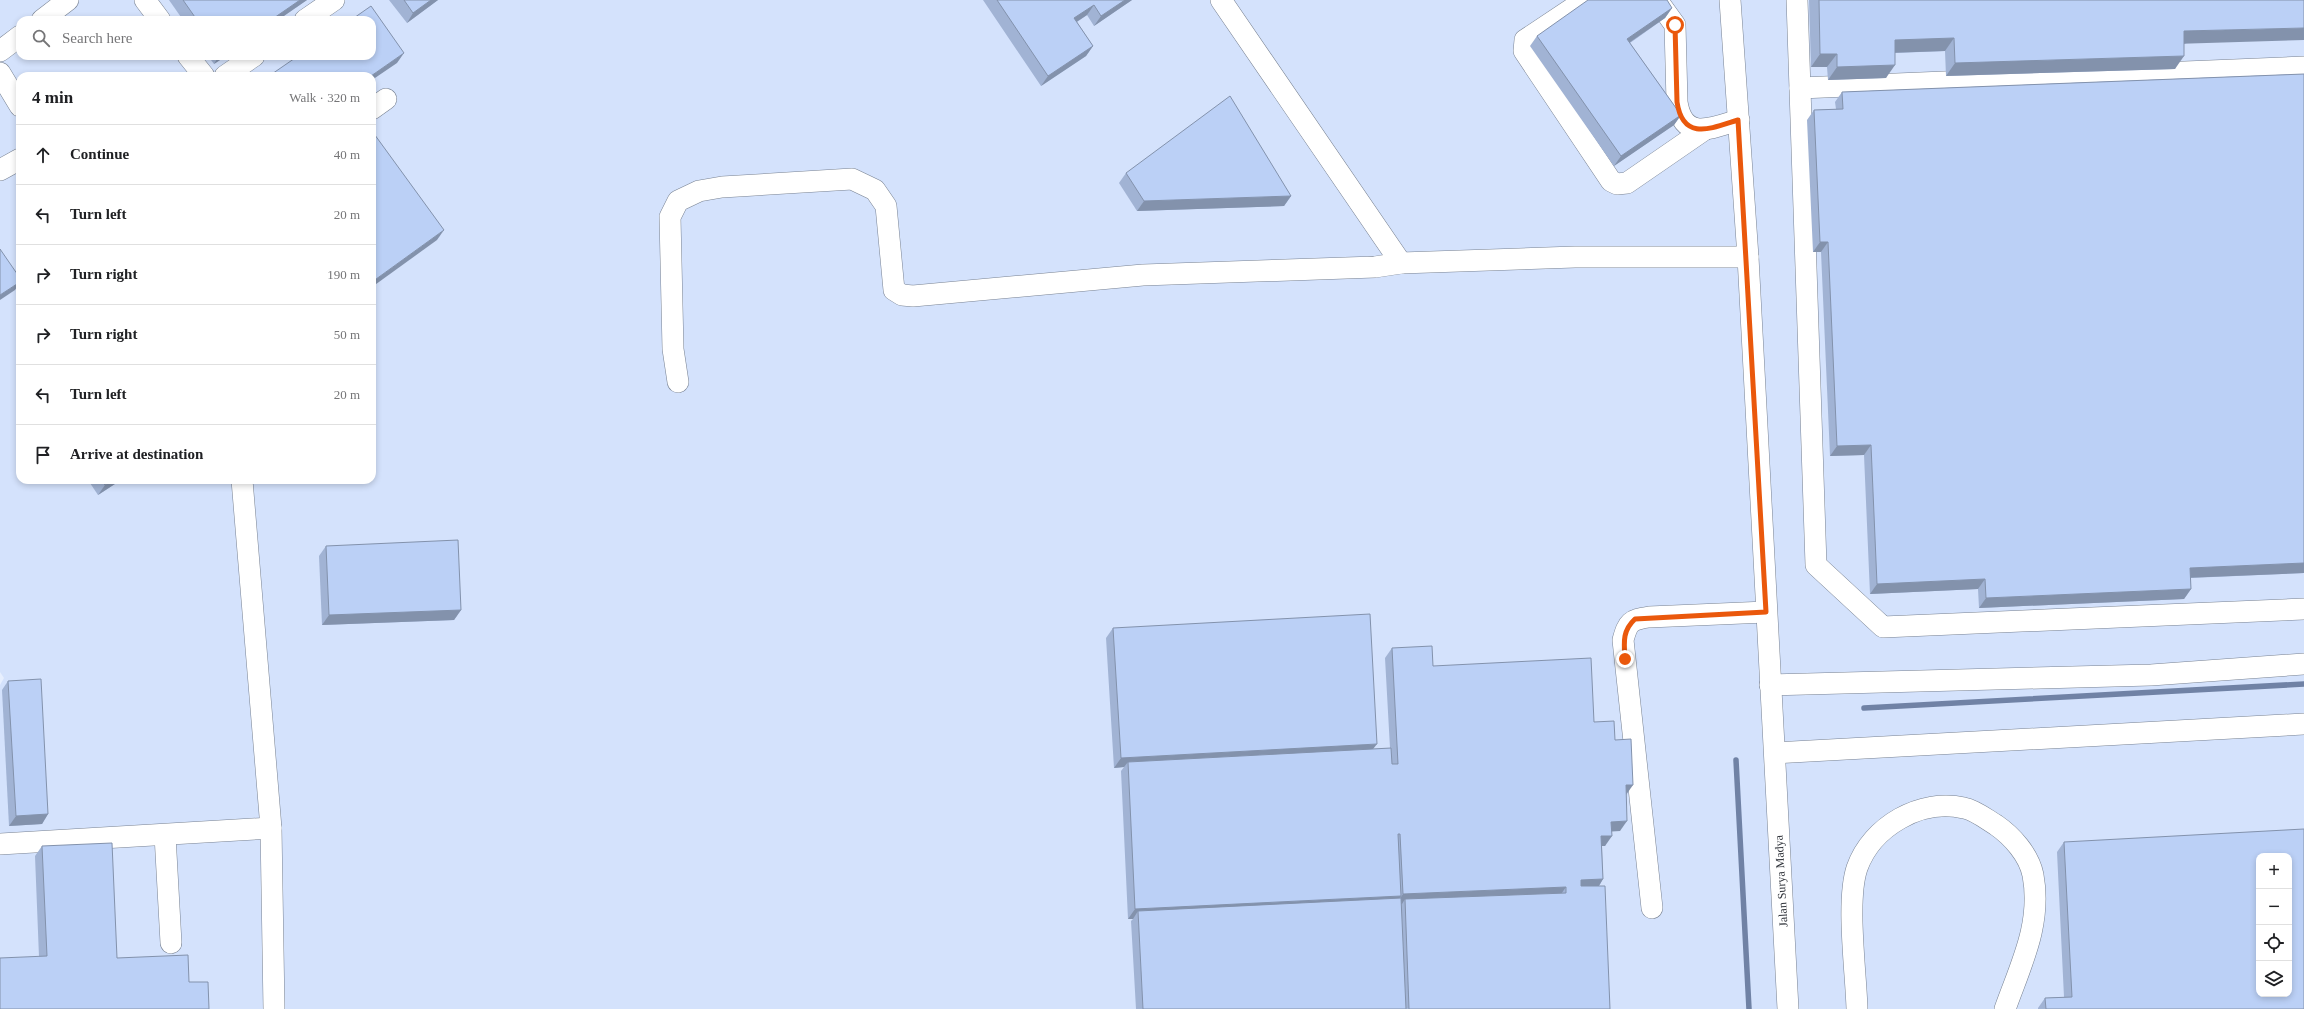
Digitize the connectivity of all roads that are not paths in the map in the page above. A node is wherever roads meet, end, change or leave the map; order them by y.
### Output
1 (68, 0) edge
2 (145, 0) edge
3 (334, 0) edge
4 (1221, 0) edge
5 (1585, 0) edge
6 (1657, 0) edge
7 (1730, 0) edge
8 (1797, 0) edge
9 (47, 16) edge
10 (157, 16) edge
11 (311, 16) edge
12 (16, 39) edge
13 (0, 51) edge
14 (191, 60) edge
15 (248, 60) edge
16 (2304, 67) edge
17 (201, 72) edge
18 (231, 72) edge
19 (0, 73) edge
20 (1800, 88) junction
21 (16, 99) edge
22 (1738, 120) junction
23 (1704, 130) junction
24 (16, 161) edge
25 (0, 170) edge
26 (1748, 257) junction
27 (1401, 263) junction
28 (678, 382) dead end
29 (242, 484) edge
30 (2304, 609) edge
31 (1766, 612) junction
32 (2304, 664) edge
33 (1770, 686) junction
34 (2304, 724) edge
35 (1775, 753) junction
36 (271, 828) junction
37 (165, 835) junction
38 (0, 844) edge
39 (1652, 908) dead end
40 (171, 942) dead end
41 (274, 1009) edge
42 (1788, 1009) edge
43 (1857, 1009) edge
44 (2005, 1009) edge

1 - 9 street
2 - 10 street
3 - 11 street
4 - 27 street
5 - 23 street
6 - 23 street
7 - 22 street, Jalan Surya Madya
8 - 20 street
12 - 13 street
14 - 17 street
15 - 18 street
16 - 20 street
19 - 21 street
20 - 30 street
22 - 23 street
22 - 26 street, Jalan Surya Madya
24 - 25 street
26 - 27 street
26 - 31 street, Jalan Surya Madya
27 - 28 street
29 - 36 street
31 - 33 street, Jalan Surya Madya
31 - 39 street
32 - 33 street
33 - 35 street, Jalan Surya Madya
34 - 35 street
35 - 42 street, Jalan Surya Madya
36 - 37 street
36 - 41 street
37 - 38 street
37 - 40 street
43 - 44 street

